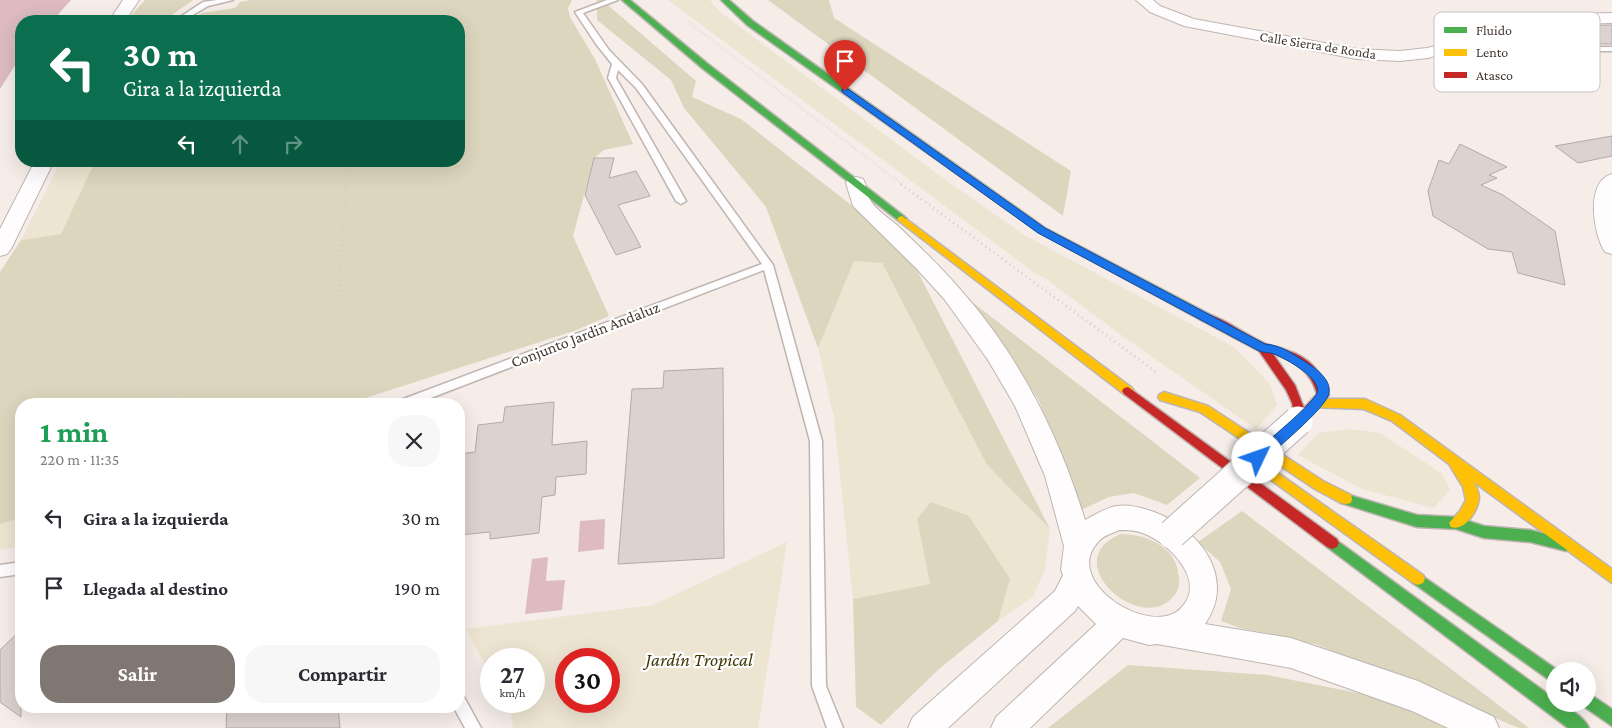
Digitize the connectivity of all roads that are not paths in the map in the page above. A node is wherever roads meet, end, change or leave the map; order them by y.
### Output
1 (131, 0) edge
2 (229, 0) edge
3 (614, 0) edge
4 (626, 0) edge
5 (725, 0) edge
6 (1144, 0) edge
7 (120, 15) edge
8 (188, 15) edge
9 (1434, 51) edge
10 (616, 66) junction
11 (42, 167) edge
12 (1612, 180) edge
13 (856, 183) junction
14 (681, 202) dead end
15 (1612, 247) edge
16 (0, 249) edge
17 (768, 265) junction
18 (1263, 348) junction
19 (1276, 364) junction
20 (1316, 373) junction
21 (1328, 378) dead end
22 (1301, 382) dead end
23 (1355, 393) dead end
24 (418, 398) edge
25 (1365, 404) junction
26 (1319, 410) junction
27 (1196, 420) dead end
28 (1377, 422) dead end
29 (1408, 429) junction
30 (1244, 454) dead end
31 (1454, 461) junction
32 (1456, 523) junction
33 (1172, 534) junction
34 (1078, 545) junction
35 (1566, 545) junction
36 (15, 569) edge
37 (0, 571) edge
38 (1077, 577) junction
39 (1612, 577) edge
40 (1118, 623) junction
41 (1163, 632) junction
42 (1546, 672) edge
43 (1596, 707) edge
44 (465, 713) edge
45 (1612, 718) edge
46 (473, 728) edge
47 (835, 728) edge
48 (924, 728) edge
49 (1008, 728) edge
50 (1484, 728) edge
51 (1581, 728) edge

1 - 7 street
2 - 8 lane
3 - 10 lane
4 - 13 main road
5 - 18 main road
6 - 9 street, Calle Sierra de Ronda
10 - 14 lane
10 - 17 lane
11 - 16 street
12 - 15 street
13 - 34 street
13 - 51 main road
17 - 24 lane, Conjunto Jardin Andaluz
17 - 47 lane
18 - 19 main road
18 - 20 main road
19 - 22 main road
19 - 26 main road
20 - 21 main road
20 - 26 main road
23 - 25 main road
25 - 26 main road
25 - 29 main road
26 - 33 street, bridge
27 - 32 main road
28 - 29 main road
29 - 31 main road
30 - 42 main road
31 - 32 main road
31 - 35 main road
32 - 35 main road
33 - 34 street
33 - 41 street
34 - 38 street
35 - 39 main road
36 - 37 lane
38 - 40 street
38 - 48 street
40 - 41 street
40 - 49 street
41 - 50 street
43 - 45 main road
44 - 46 lane

